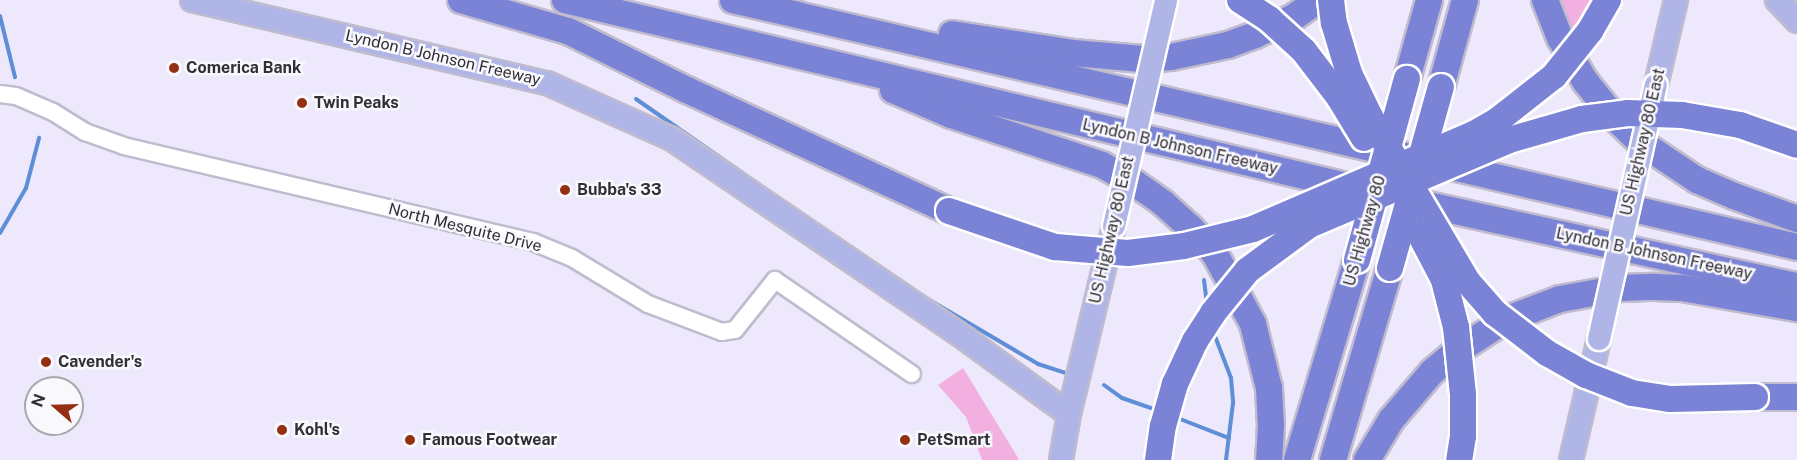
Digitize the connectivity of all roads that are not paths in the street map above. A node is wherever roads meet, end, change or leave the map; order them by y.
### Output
1 (192, 0) edge
2 (461, 0) edge
3 (565, 0) edge
4 (733, 0) edge
5 (741, 0) edge
6 (1166, 0) edge
7 (1240, 0) edge
8 (1318, 0) edge
9 (1331, 0) edge
10 (1429, 0) edge
11 (1465, 0) edge
12 (1545, 0) edge
13 (1608, 0) edge
14 (1676, 0) edge
15 (1777, 0) edge
16 (1797, 21) edge
17 (835, 64) junction
18 (0, 94) edge
19 (1797, 145) edge
20 (1797, 219) edge
21 (1797, 248) edge
22 (1797, 286) edge
23 (1797, 308) edge
24 (912, 374) dead end
25 (1797, 397) edge
26 (1069, 414) junction
27 (1061, 460) edge
28 (1158, 460) edge
29 (1269, 460) edge
30 (1297, 460) edge
31 (1333, 460) edge
32 (1367, 460) edge
33 (1459, 460) edge
34 (1571, 460) edge

1 - 26 main road, Lyndon B Johnson Freeway
2 - 13 highway, bridge
3 - 17 highway, Lyndon B Johnson Freeway
4 - 21 highway
5 - 8 highway
6 - 26 main road, US Highway 80 East, bridge
7 - 33 highway, bridge
9 - 25 highway, bridge
10 - 30 highway, US Highway 80, bridge
11 - 31 highway, US Highway 80, bridge
12 - 20 highway
14 - 34 main road, US Highway 80 East, bridge
15 - 16 main road
17 - 22 highway, Lyndon B Johnson Freeway
17 - 29 highway
18 - 24 street, North Mesquite Drive
19 - 28 highway, bridge
23 - 32 highway
26 - 27 main road, US Highway 80 East

